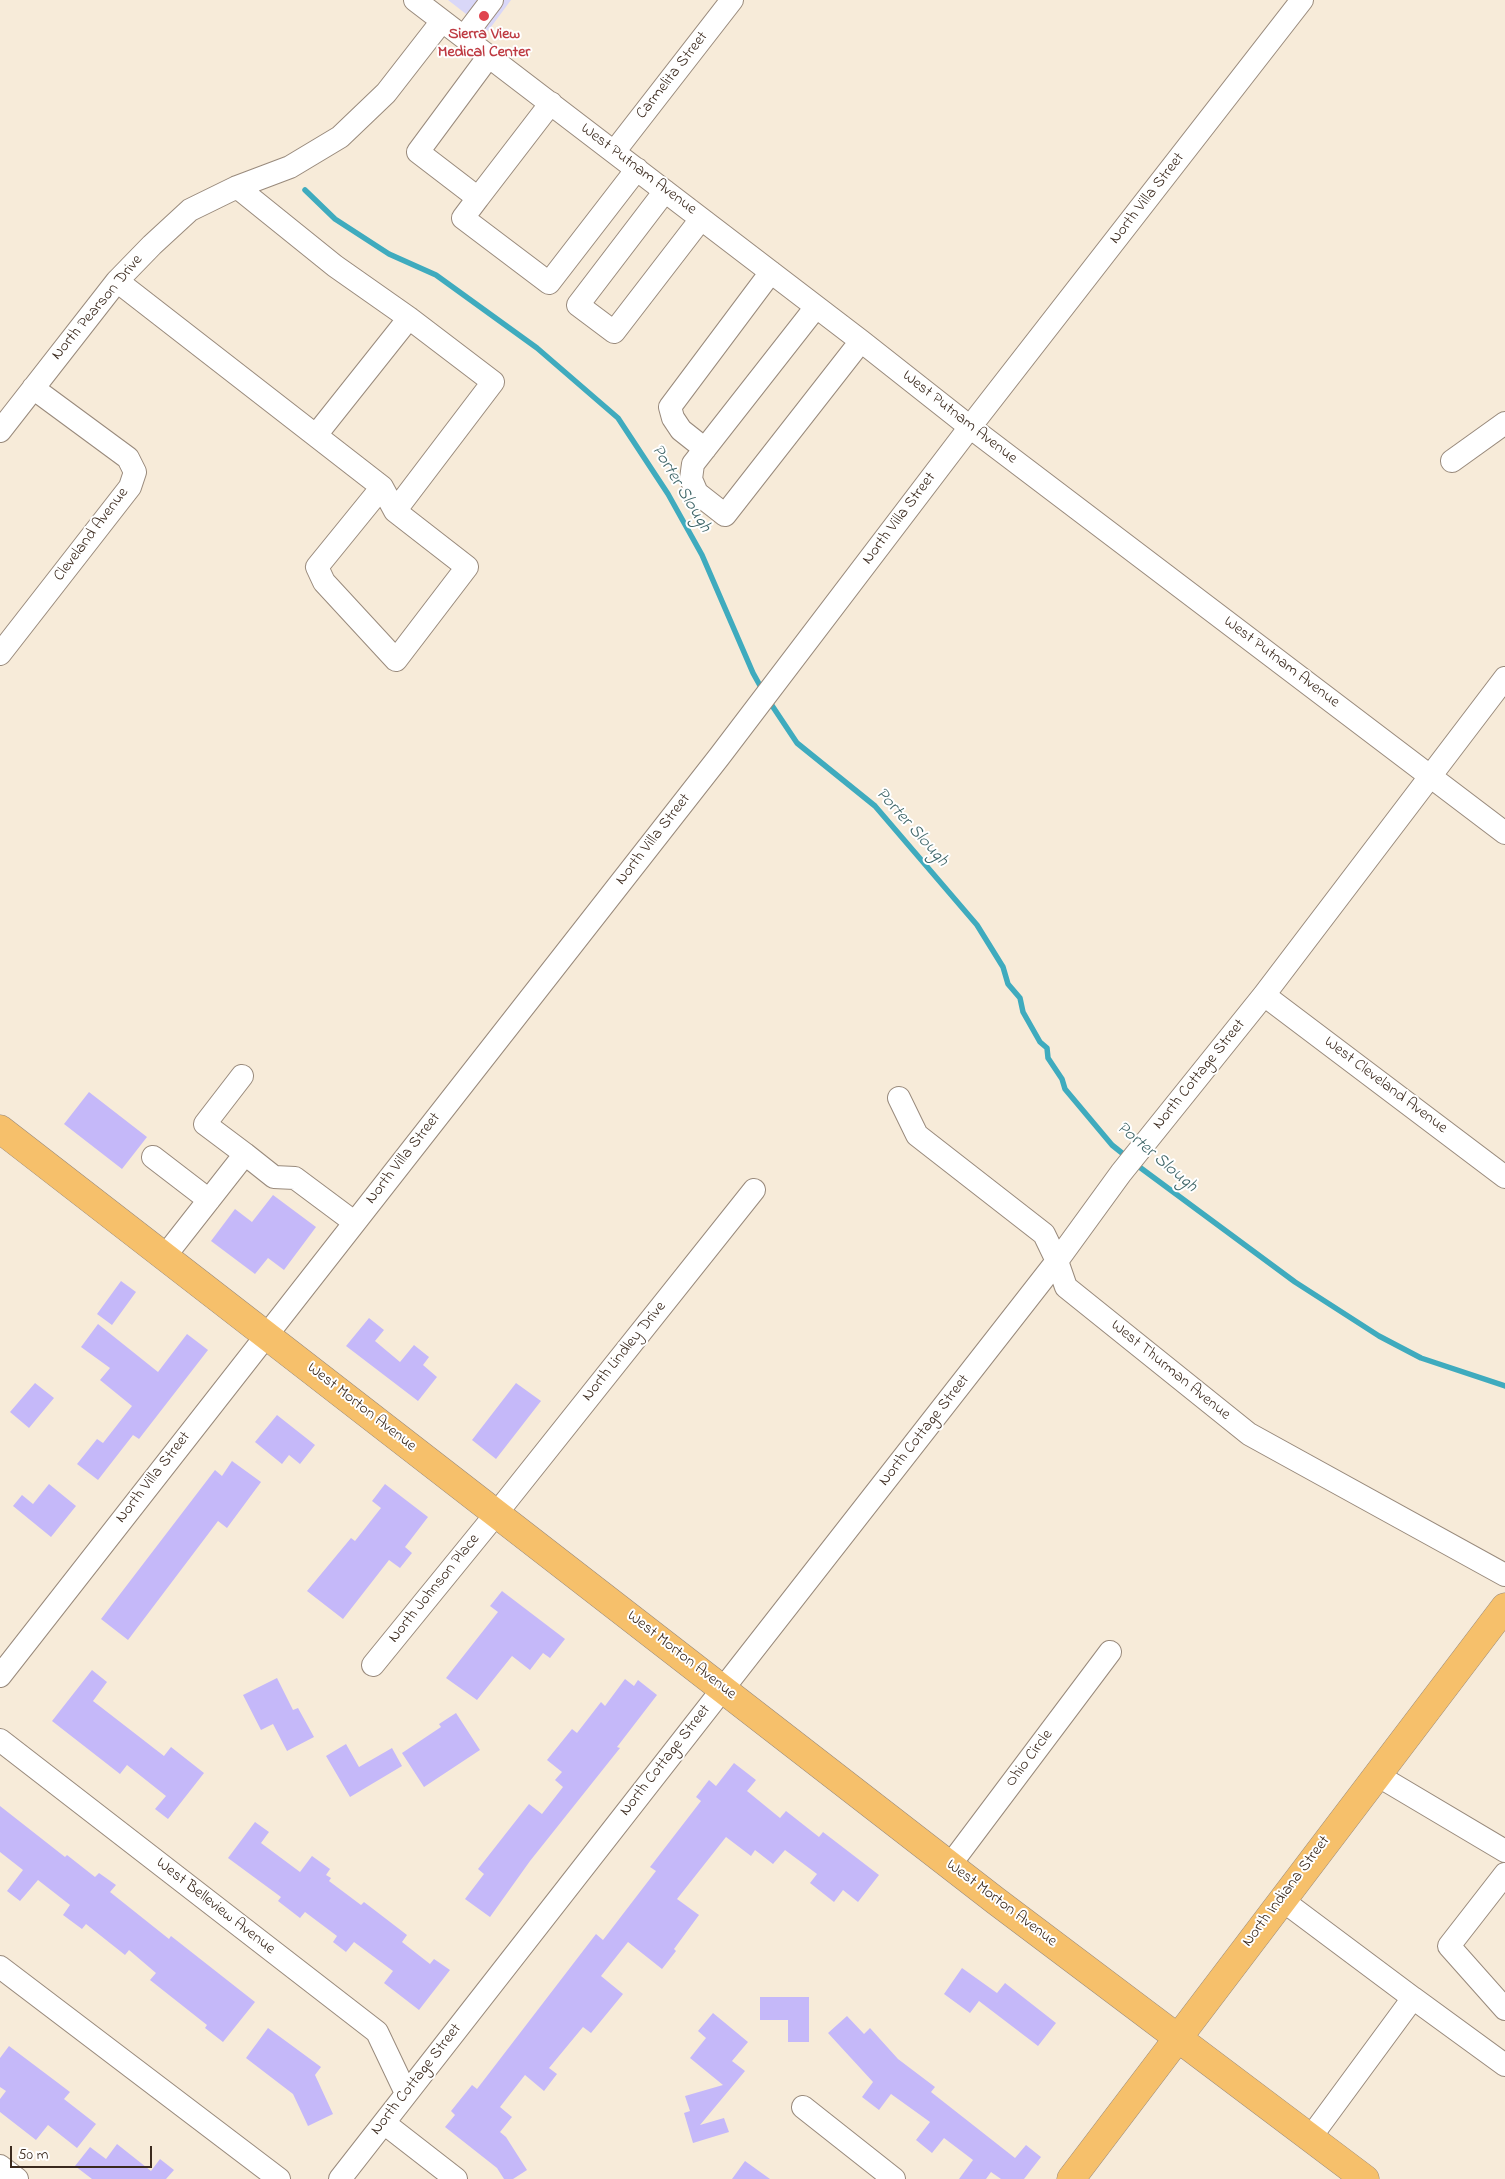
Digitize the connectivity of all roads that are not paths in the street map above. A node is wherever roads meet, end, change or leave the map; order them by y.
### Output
1 (415, 0) edge
2 (492, 0) edge
3 (732, 0) edge
4 (1302, 0) edge
5 (442, 21) junction
6 (464, 36) junction
7 (489, 56) junction
8 (551, 103) junction
9 (614, 152) junction
10 (637, 169) junction
11 (237, 187) junction
12 (665, 191) junction
13 (478, 198) junction
14 (701, 218) junction
15 (771, 272) junction
16 (117, 281) junction
17 (816, 307) junction
18 (409, 318) junction
19 (861, 341) junction
20 (33, 388) junction
21 (1505, 423) edge
22 (970, 427) junction
23 (0, 431) edge
24 (316, 435) junction
25 (705, 449) junction
26 (1452, 461) dead end
27 (382, 486) junction
28 (395, 511) junction
29 (0, 654) edge
30 (1505, 678) edge
31 (1429, 776) junction
32 (1505, 833) edge
33 (1264, 995) junction
34 (242, 1076) dead end
35 (899, 1098) dead end
36 (0, 1128) edge
37 (244, 1154) junction
38 (153, 1157) dead end
39 (1505, 1177) edge
40 (754, 1190) dead end
41 (209, 1200) junction
42 (354, 1222) junction
43 (165, 1256) junction
44 (1057, 1261) junction
45 (266, 1334) junction
46 (496, 1514) junction
47 (1505, 1575) edge
48 (1505, 1607) edge
49 (1110, 1652) dead end
50 (373, 1664) dead end
51 (0, 1676) edge
52 (724, 1688) junction
53 (0, 1740) edge
54 (1377, 1775) junction
55 (1505, 1851) edge
56 (950, 1865) junction
57 (1505, 1874) edge
58 (1282, 1900) junction
59 (0, 1967) edge
60 (1413, 1998) junction
61 (1505, 2009) edge
62 (1177, 2038) junction
63 (1505, 2066) edge
64 (406, 2093) junction
65 (803, 2107) dead end
66 (384, 2123) junction
67 (1310, 2138) junction
68 (0, 2166) edge
69 (16, 2179) edge
70 (279, 2179) edge
71 (340, 2179) edge
72 (456, 2179) edge
73 (894, 2179) edge
74 (1071, 2179) edge
75 (1365, 2179) edge

1 - 5 street, West Putnam Avenue
2 - 6 street
3 - 9 street, Carmelita Street
4 - 22 street, North Villa Street
5 - 6 street, West Putnam Avenue
5 - 11 street, North Pearson Drive
6 - 7 street, West Putnam Avenue
7 - 8 street, West Putnam Avenue
7 - 13 street
8 - 9 street, West Putnam Avenue
8 - 13 street
9 - 10 street, West Putnam Avenue
10 - 12 street, West Putnam Avenue
10 - 13 street
11 - 16 street, North Pearson Drive
11 - 18 street
12 - 14 street, West Putnam Avenue
12 - 14 street
14 - 15 street, West Putnam Avenue
15 - 17 street, West Putnam Avenue
15 - 25 street
16 - 20 street, North Pearson Drive
16 - 24 street
17 - 19 street, West Putnam Avenue
17 - 25 street
18 - 24 street
18 - 28 street
19 - 22 street, West Putnam Avenue
19 - 25 street
20 - 23 street, North Pearson Drive
20 - 29 street, Cleveland Avenue
21 - 26 street
22 - 31 street, West Putnam Avenue
22 - 42 street, North Villa Street
24 - 27 street
27 - 28 street
27 - 28 street
30 - 31 street, North Cottage Street
31 - 32 street, West Putnam Avenue
31 - 33 street, North Cottage Street
33 - 39 street, West Cleveland Avenue
33 - 44 street, North Cottage Street
34 - 37 street
35 - 44 street, West Thurman Avenue
36 - 43 main road, West Morton Avenue
37 - 41 street
37 - 42 street
38 - 41 street
40 - 46 street, North Lindley Drive
41 - 43 street
42 - 45 street, North Villa Street
43 - 45 main road, West Morton Avenue
44 - 47 street, West Thurman Avenue
44 - 52 street, North Cottage Street
45 - 46 main road, West Morton Avenue
45 - 51 street, North Villa Street
46 - 50 street, North Johnson Place
46 - 52 main road, West Morton Avenue
48 - 54 main road, North Indiana Street
49 - 56 street, Ohio Circle
52 - 56 main road, West Morton Avenue
52 - 64 street, North Cottage Street
53 - 64 street, West Belleview Avenue
54 - 55 street
54 - 58 main road, North Indiana Street
56 - 62 main road, West Morton Avenue
57 - 61 street
58 - 60 street
58 - 62 main road, North Indiana Street
59 - 70 street
60 - 63 street
60 - 67 street
62 - 67 main road, West Morton Avenue
62 - 74 main road, North Indiana Street
64 - 66 street, North Cottage Street
65 - 73 street
66 - 71 street, North Cottage Street
66 - 72 street
67 - 75 main road, West Morton Avenue
68 - 69 street

